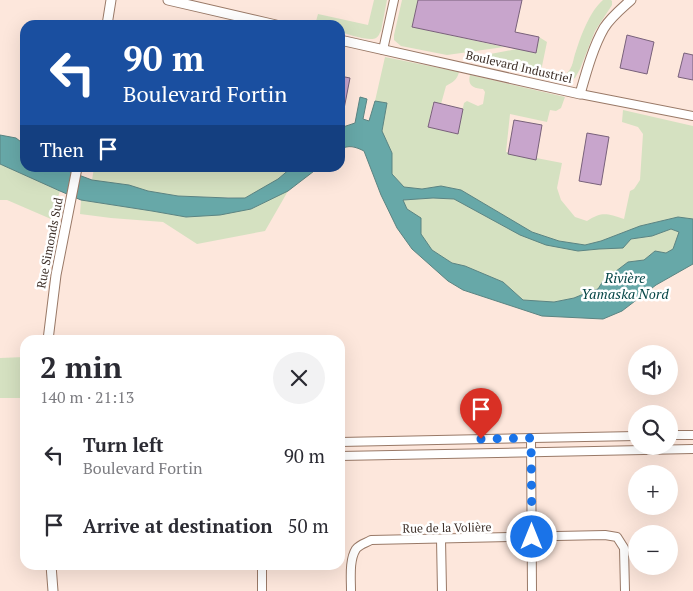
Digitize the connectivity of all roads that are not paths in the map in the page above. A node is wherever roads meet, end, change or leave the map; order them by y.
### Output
1 (111, 0) edge
2 (168, 0) edge
3 (394, 0) edge
4 (631, 0) edge
5 (108, 20) edge
6 (254, 20) edge
7 (345, 41) edge
8 (383, 50) junction
9 (580, 94) junction
10 (693, 116) edge
11 (76, 172) edge
12 (50, 335) edge
13 (678, 435) edge
14 (693, 435) edge
15 (628, 436) edge
16 (531, 438) junction
17 (430, 440) junction
18 (345, 442) edge
19 (678, 449) edge
20 (693, 449) edge
21 (628, 450) edge
22 (531, 452) junction
23 (430, 454) junction
24 (345, 456) edge
25 (532, 537) junction
26 (441, 539) junction
27 (51, 570) edge
28 (262, 570) edge
29 (53, 591) edge
30 (262, 591) edge
31 (351, 591) edge
32 (442, 591) edge
33 (532, 591) edge
34 (625, 591) edge

1 - 5 street
2 - 6 street
3 - 8 street
4 - 9 street
7 - 8 street, Boulevard Industriel
8 - 9 street, Boulevard Industriel
9 - 10 street, Boulevard Industriel
11 - 12 street, Rue Simonds Sud
13 - 14 street
15 - 16 street
16 - 17 street
16 - 22 street
17 - 18 street
17 - 23 street
19 - 20 street
21 - 22 street
22 - 23 street
22 - 25 street
23 - 24 street
25 - 26 street, Rue de la Volière
25 - 33 street
25 - 34 street, Rue de la Volière
26 - 31 street, Rue de la Volière
26 - 32 street
27 - 29 street
28 - 30 street

